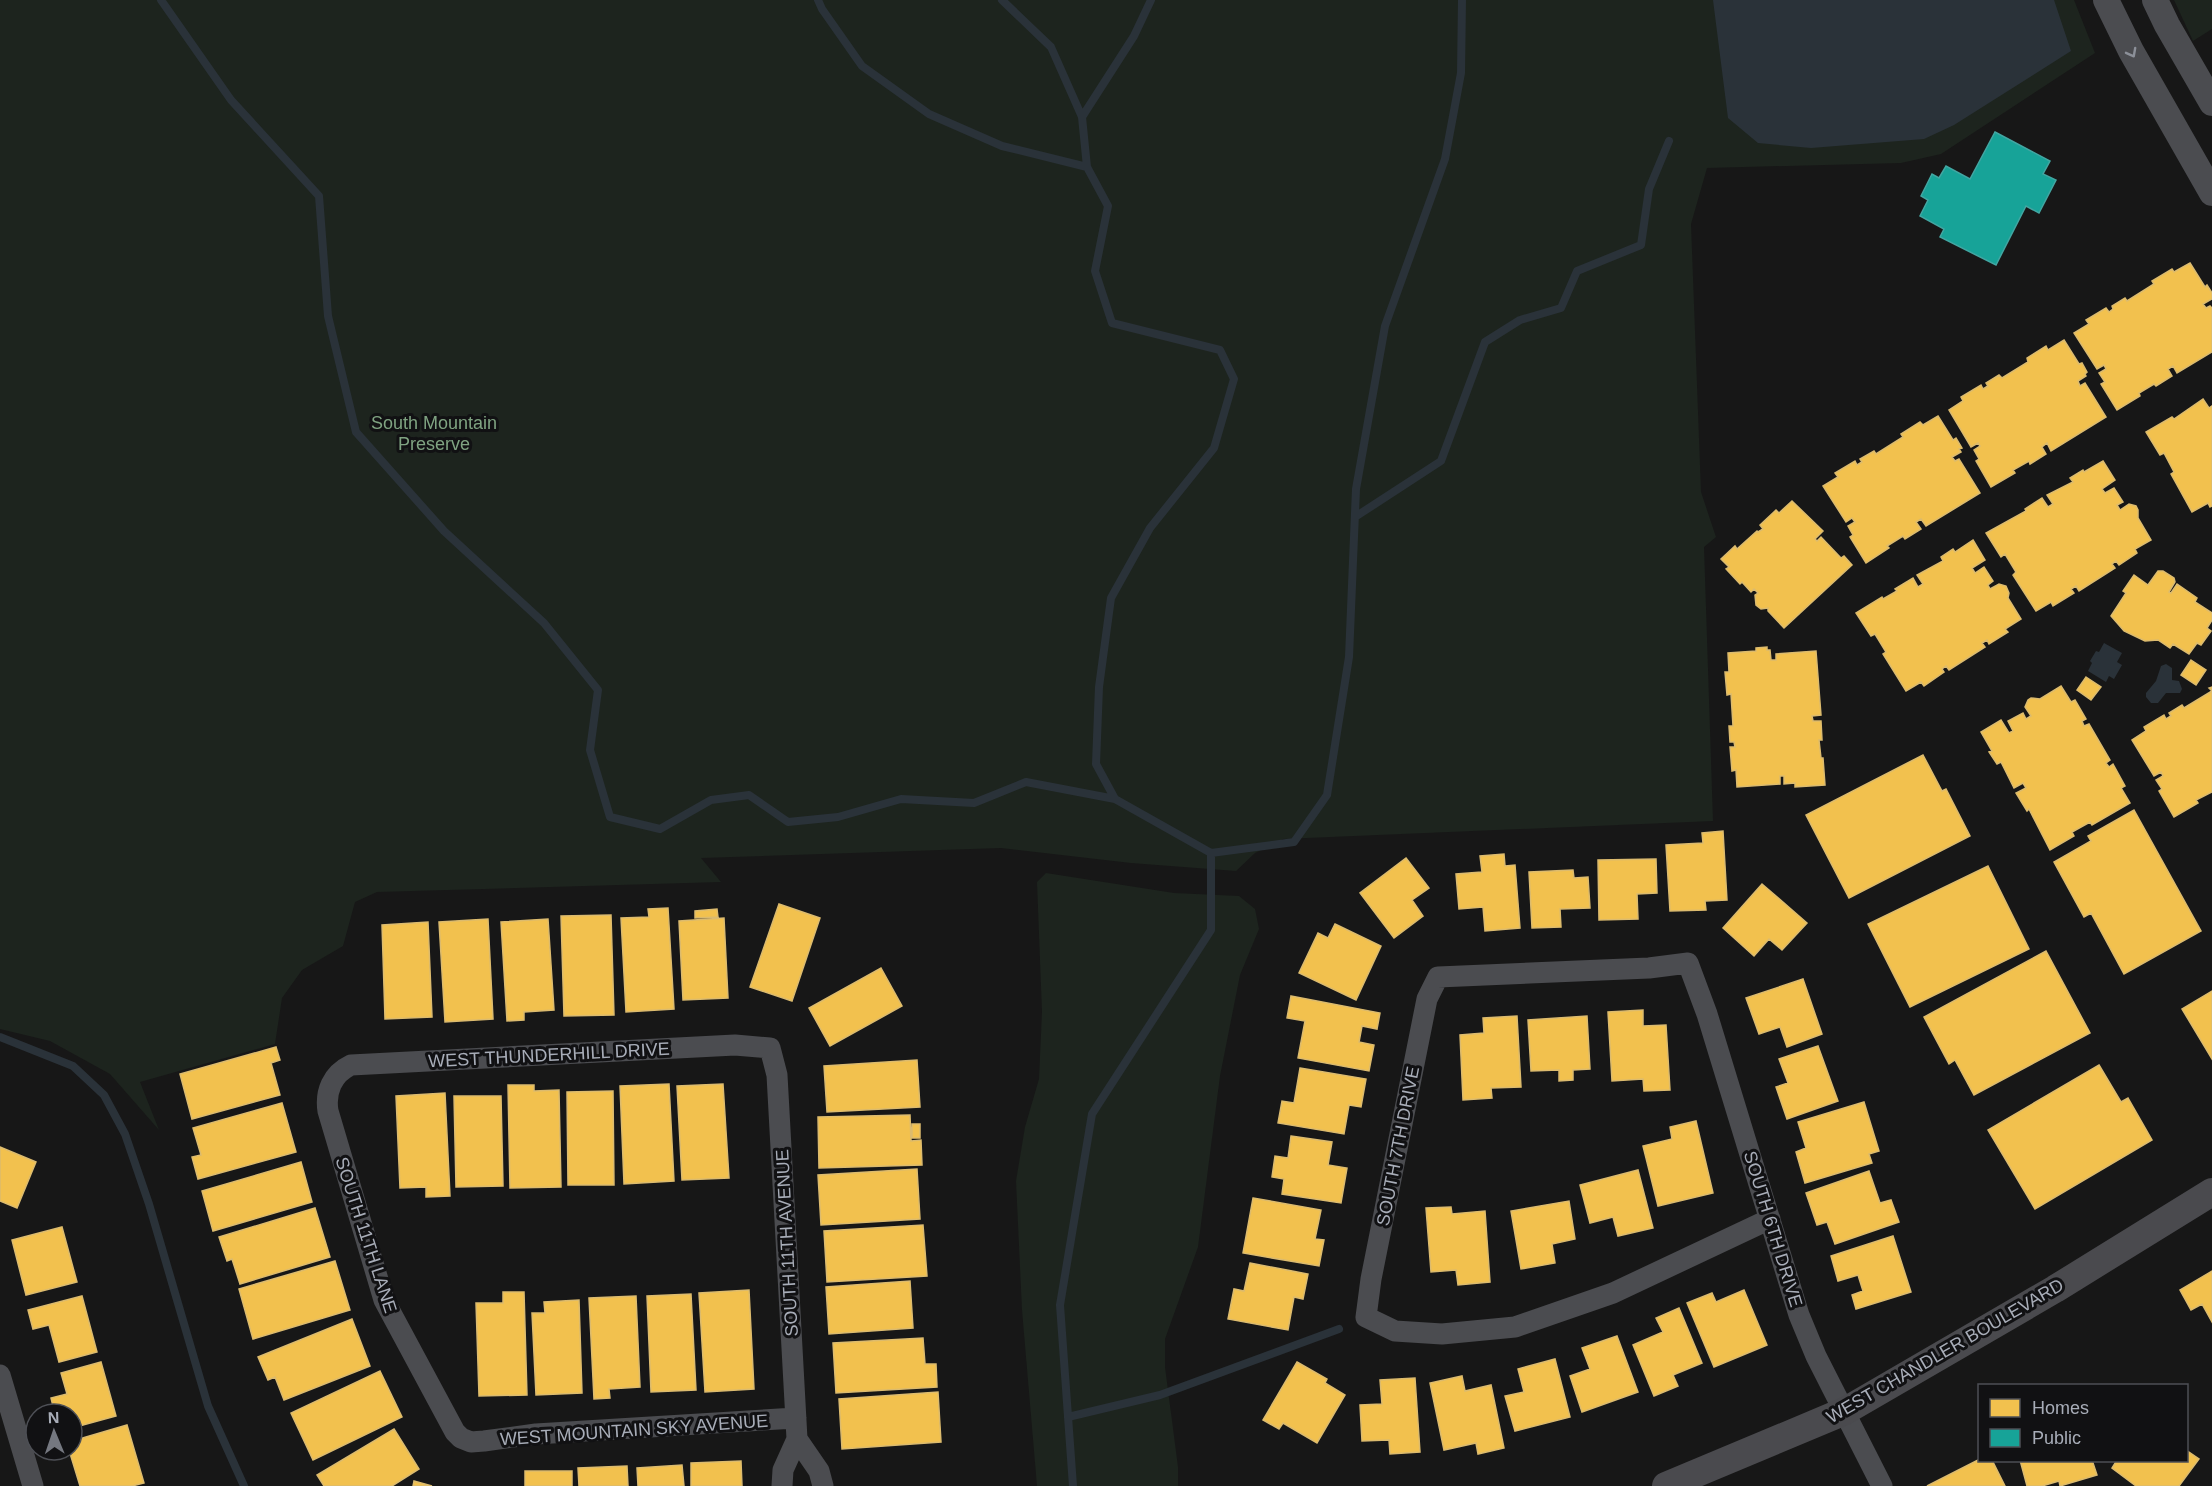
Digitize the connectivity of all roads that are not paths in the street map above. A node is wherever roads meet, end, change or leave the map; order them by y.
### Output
1 (2106, 0) edge
2 (2155, 0) edge
3 (2212, 103) edge
4 (2212, 193) edge
5 (1438, 977) joint
6 (770, 1048) joint
7 (334, 1078) joint
8 (2212, 1192) edge
9 (1770, 1219) junction
10 (0, 1375) edge
11 (1845, 1411) junction
12 (797, 1429) junction
13 (471, 1442) joint
14 (33, 1486) edge
15 (782, 1486) edge
16 (823, 1486) edge
17 (1666, 1486) edge
18 (1882, 1486) edge

1 -> 4 street
2 - 3 street
5 - 9 street, SOUTH 6TH DRIVE
5 - 9 street, SOUTH 7TH DRIVE
6 - 7 street, WEST THUNDERHILL DRIVE
6 - 12 street, SOUTH 11TH AVENUE
7 - 13 street, SOUTH 11TH LANE
8 - 11 main road, WEST CHANDLER BOULEVARD
9 - 11 street, SOUTH 6TH DRIVE
10 - 14 street
11 - 17 main road, WEST CHANDLER BOULEVARD
11 - 18 street, SOUTH 6TH DRIVE
12 - 13 street, WEST MOUNTAIN SKY AVENUE
12 - 15 street, SOUTH 11TH AVENUE
12 - 16 street

